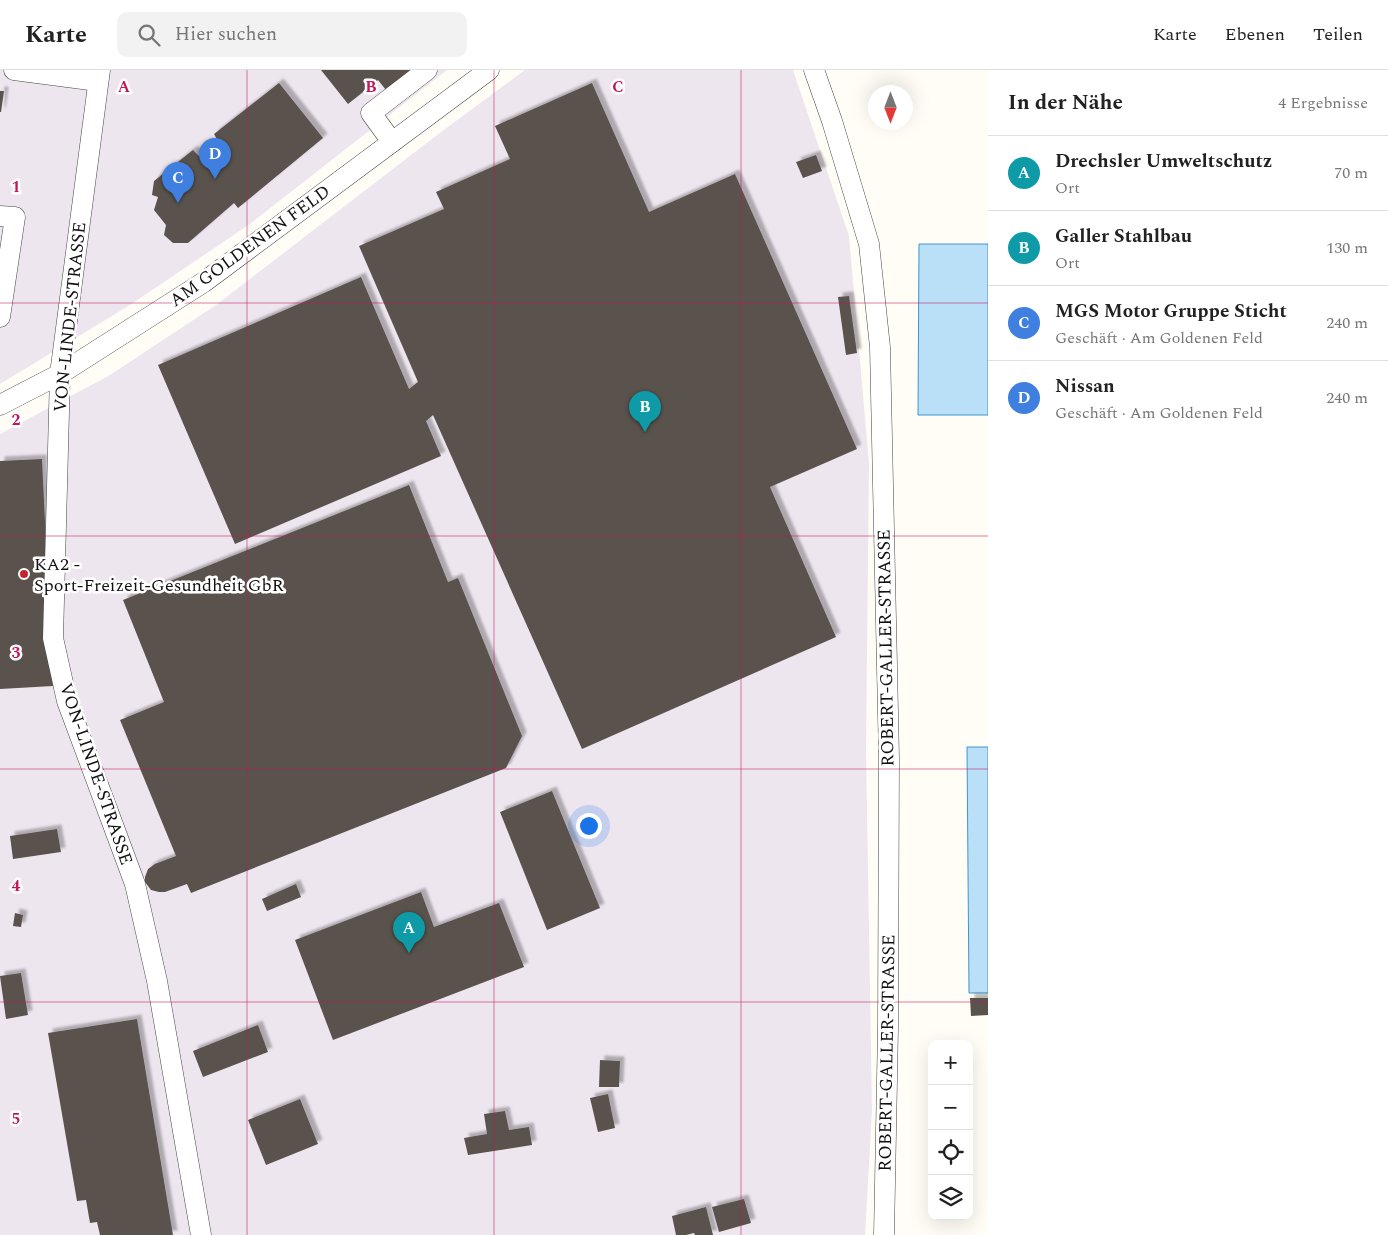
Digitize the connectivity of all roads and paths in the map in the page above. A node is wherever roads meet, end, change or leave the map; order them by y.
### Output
1 (14, 70) edge
2 (427, 70) edge
3 (489, 70) edge
4 (814, 70) edge
5 (99, 76) edge
6 (392, 142) junction
7 (0, 216) edge
8 (0, 317) edge
9 (60, 374) junction
10 (0, 405) edge
11 (201, 1235) edge
12 (884, 1235) edge

1 - 5 street
2 - 6 street
3 - 6 street, AM GOLDENEN FELD
4 - 12 street, ROBERT-GALLER-STRASSE
5 - 9 street, VON-LINDE-STRASSE
6 - 9 street, AM GOLDENEN FELD
7 - 8 street
9 - 10 street, AM GOLDENEN FELD
9 - 11 street, VON-LINDE-STRASSE

